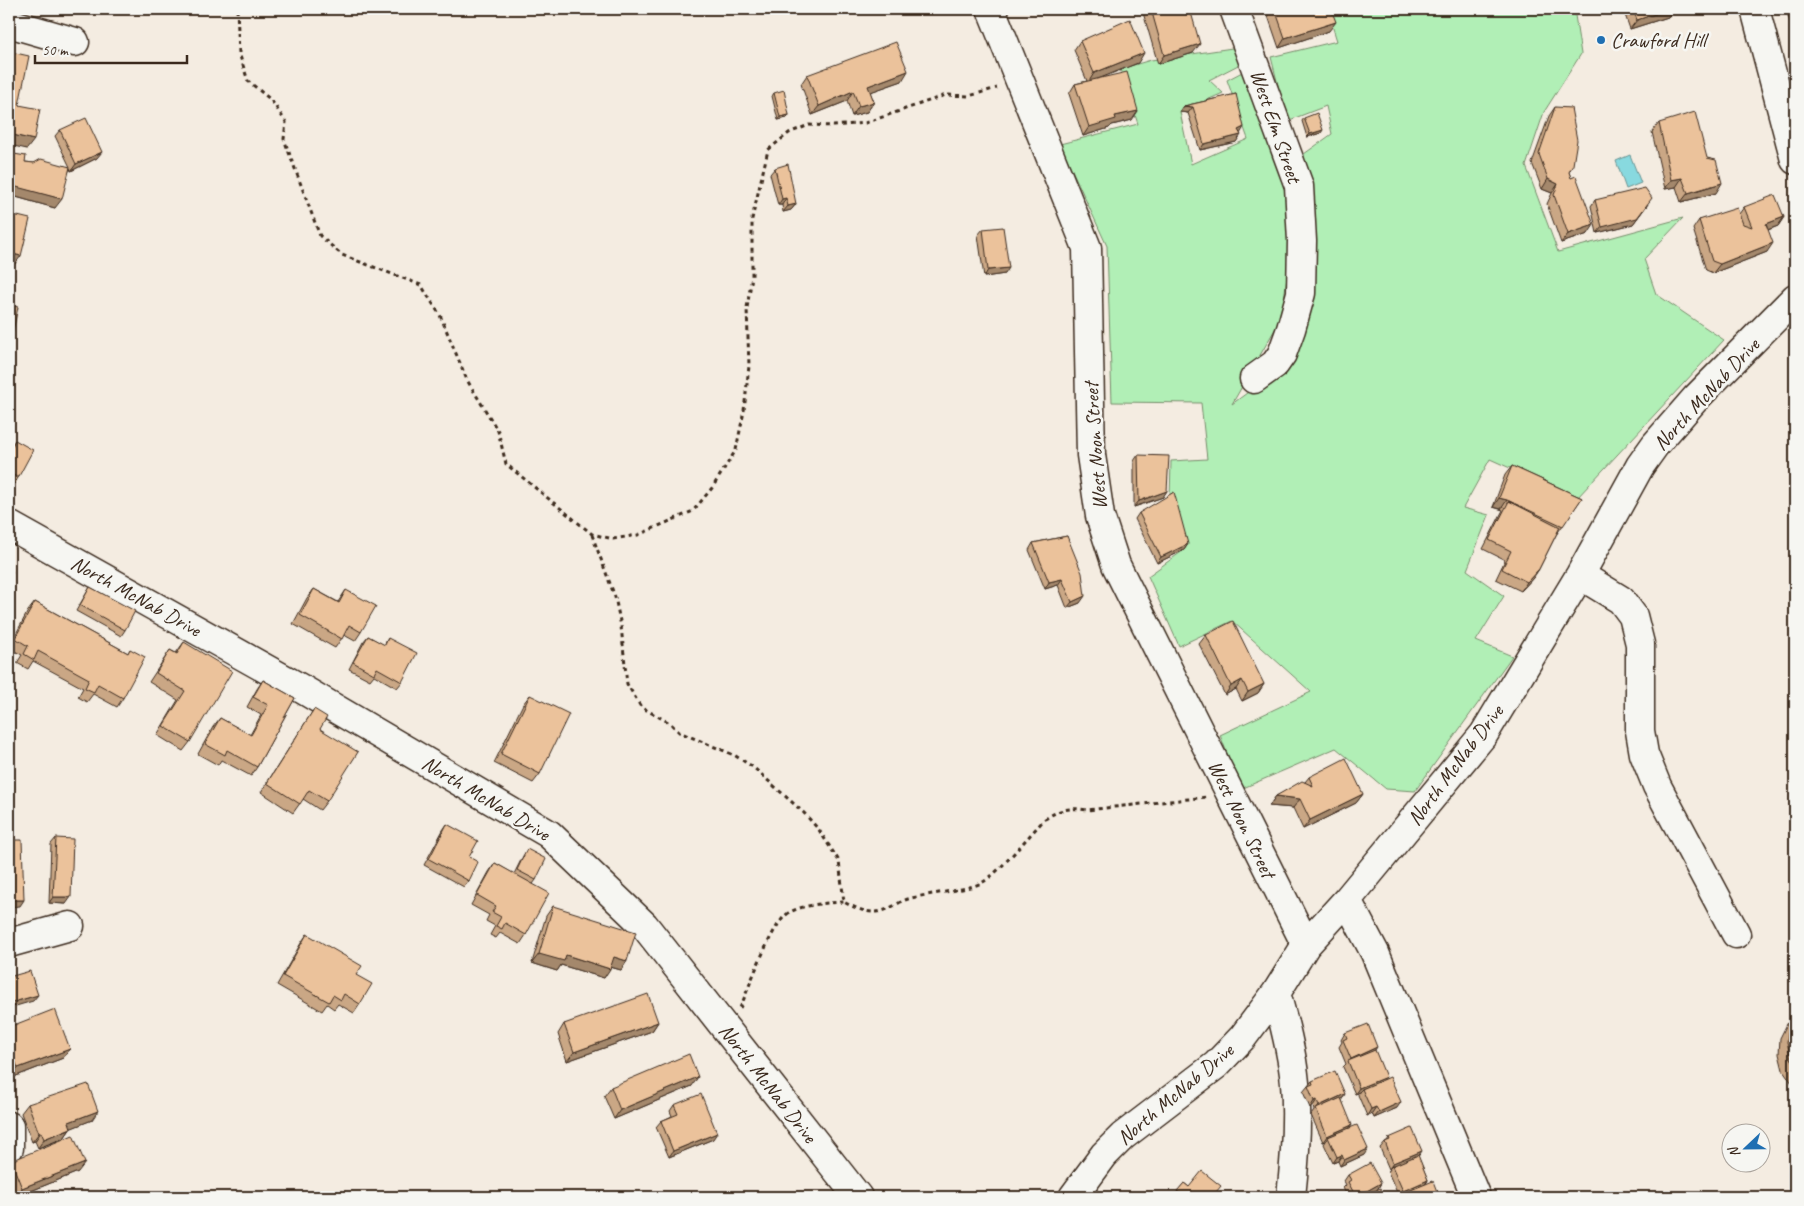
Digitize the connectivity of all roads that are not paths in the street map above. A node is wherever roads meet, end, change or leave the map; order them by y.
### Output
1 (991, 9) edge
2 (1234, 9) edge
3 (1755, 9) edge
4 (9, 22) edge
5 (75, 42) dead end
6 (1795, 160) edge
7 (1795, 298) edge
8 (1254, 379) dead end
9 (9, 525) edge
10 (1580, 575) junction
11 (1347, 900) junction
12 (70, 926) dead end
13 (1736, 934) dead end
14 (9, 943) edge
15 (1306, 945) junction
16 (1276, 993) junction
17 (9, 1126) edge
18 (9, 1148) edge
19 (858, 1197) edge
20 (1073, 1197) edge
21 (1291, 1197) edge
22 (1476, 1197) edge

1 - 15 street, West Noon Street
2 - 8 street, West Elm Street
3 - 6 street
4 - 5 street
7 - 10 street, North McNab Drive
9 - 19 street, North McNab Drive
10 - 11 street, North McNab Drive
10 - 13 street
11 - 15 street, North McNab Drive
11 - 22 street
12 - 14 street
15 - 16 street, North McNab Drive
16 - 20 street, North McNab Drive
16 - 21 street
17 - 18 street

